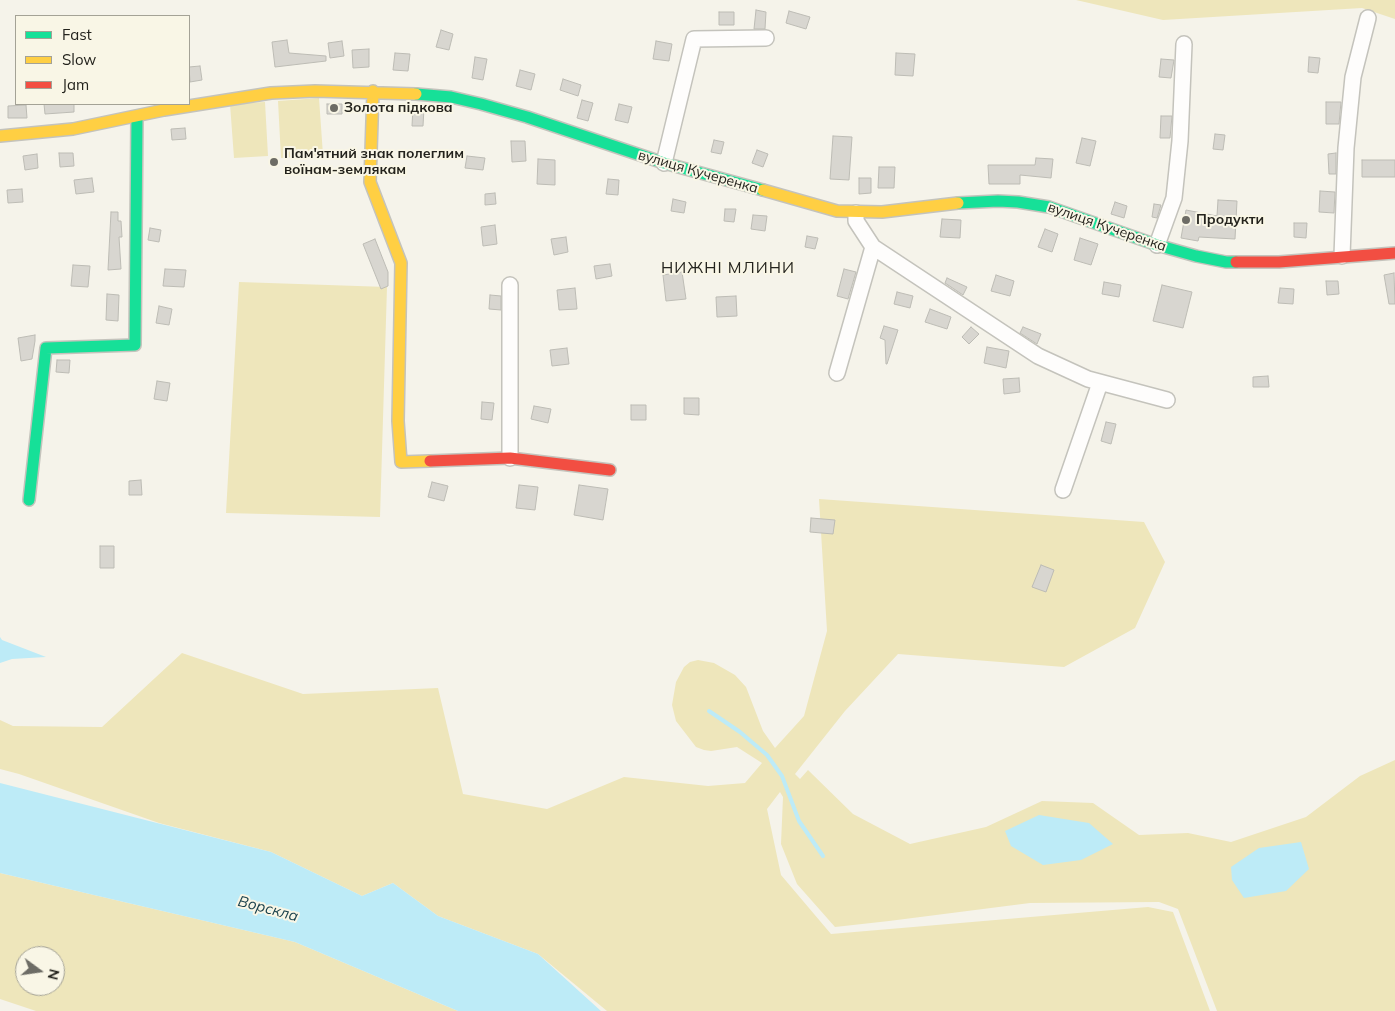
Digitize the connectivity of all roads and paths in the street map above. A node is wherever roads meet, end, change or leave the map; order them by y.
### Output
1 (1368, 18) dead end
2 (766, 38) dead end
3 (1184, 44) dead end
4 (373, 91) junction
5 (136, 117) junction
6 (0, 136) edge
7 (664, 163) junction
8 (856, 212) junction
9 (1157, 245) junction
10 (873, 247) junction
11 (1395, 253) edge
12 (1342, 256) junction
13 (510, 285) dead end
14 (837, 373) dead end
15 (1100, 383) junction
16 (1167, 400) dead end
17 (510, 458) junction
18 (610, 470) dead end
19 (1063, 490) dead end
20 (29, 500) dead end

1 - 12 street
2 - 7 street
3 - 9 street
4 - 5 street, вулиця Кучеренка
4 - 7 street, вулиця Кучеренка
4 - 17 street
5 - 6 street, вулиця Кучеренка
5 - 20 street
7 - 8 street, вулиця Кучеренка
8 - 9 street, вулиця Кучеренка
8 - 10 street
9 - 12 street, вулиця Кучеренка
10 - 14 street
10 - 15 street
11 - 12 street, вулиця Кучеренка
13 - 17 street
15 - 16 street
15 - 19 street
17 - 18 street

